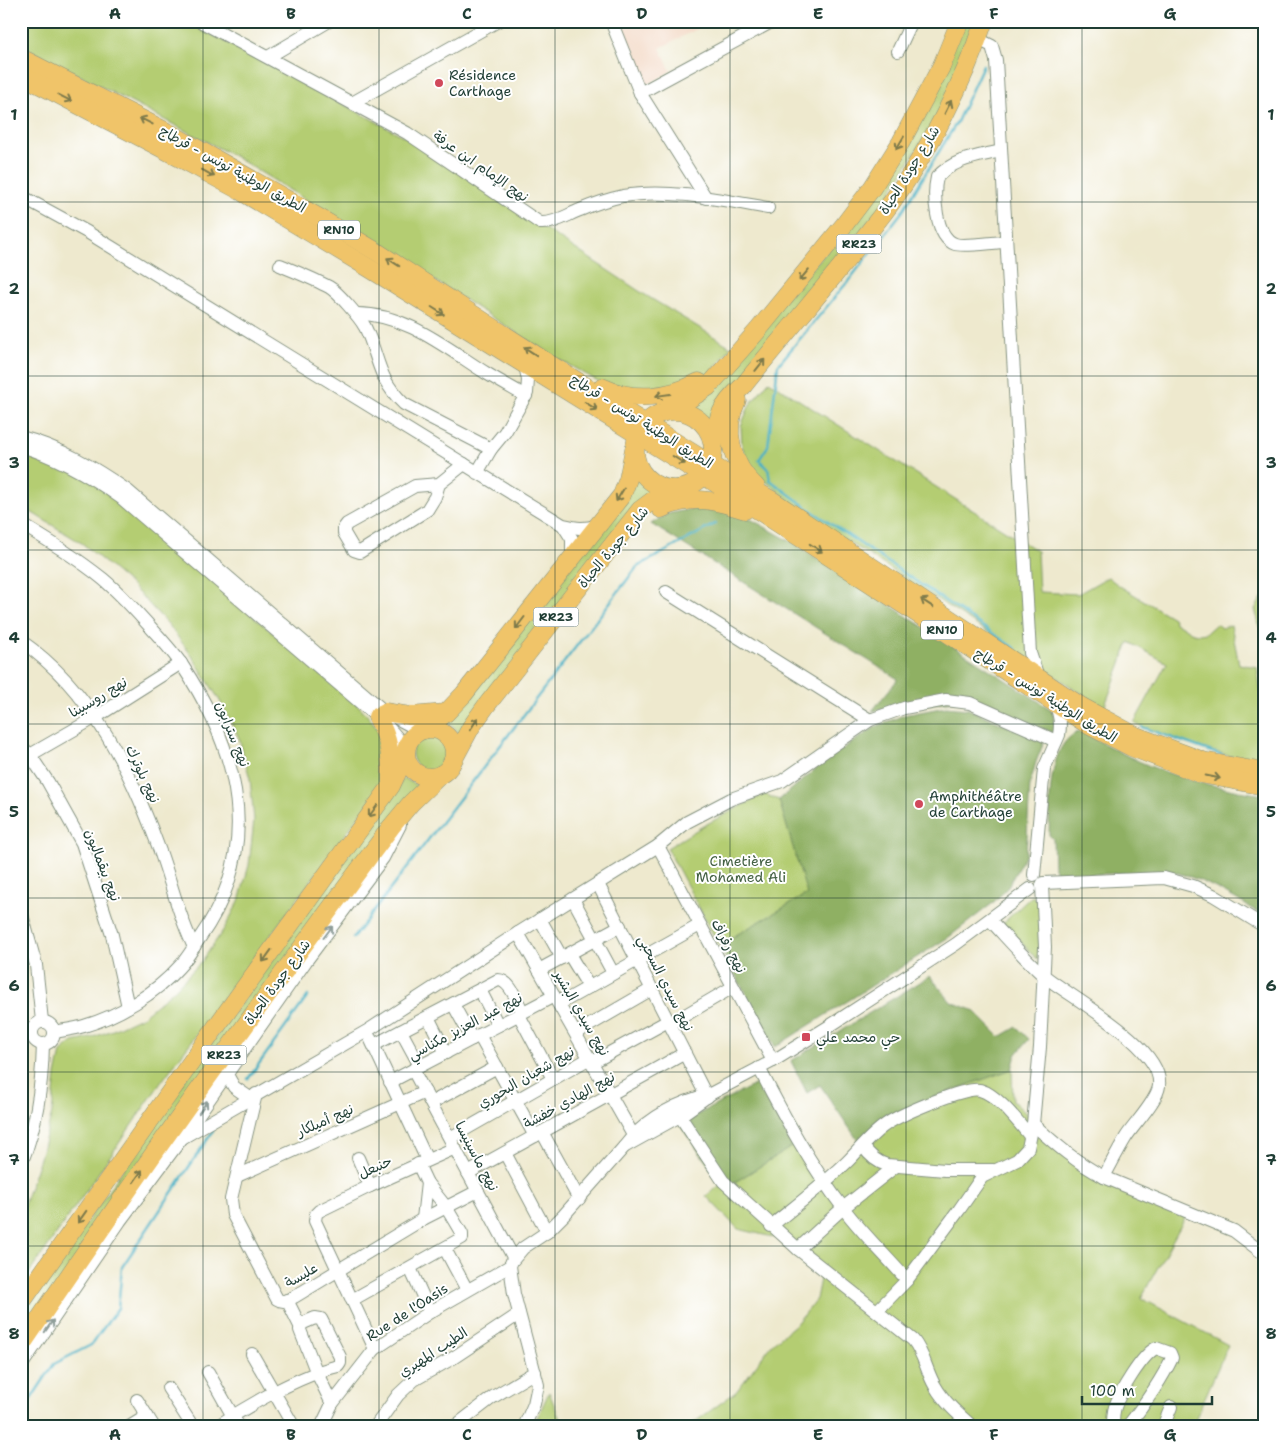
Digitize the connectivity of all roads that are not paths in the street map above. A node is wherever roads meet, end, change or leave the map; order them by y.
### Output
1 (200, 21) edge
2 (329, 21) edge
3 (498, 21) edge
4 (611, 21) edge
5 (773, 21) edge
6 (912, 21) edge
7 (960, 21) edge
8 (984, 21) edge
9 (978, 39) junction
10 (898, 50) dead end
11 (21, 58) edge
12 (268, 58) junction
13 (21, 75) edge
14 (640, 93) junction
15 (352, 103) junction
16 (1001, 151) junction
17 (21, 196) edge
18 (706, 198) junction
19 (768, 208) dead end
20 (1006, 242) junction
21 (280, 265) dead end
22 (356, 314) junction
23 (548, 363) junction
24 (525, 366) junction
25 (724, 368) junction
26 (560, 386) junction
27 (743, 386) junction
28 (526, 394) junction
29 (404, 404) junction
30 (666, 411) junction
31 (393, 420) junction
32 (620, 424) junction
33 (639, 435) junction
34 (21, 437) edge
35 (21, 446) edge
36 (491, 449) junction
37 (709, 463) junction
38 (464, 464) junction
39 (631, 469) junction
40 (477, 473) junction
41 (439, 484) junction
42 (683, 488) junction
43 (768, 508) junction
44 (21, 524) edge
45 (563, 525) junction
46 (597, 525) junction
47 (609, 548) junction
48 (572, 556) junction
49 (666, 592) dead end
50 (21, 641) edge
51 (182, 664) junction
52 (1038, 677) junction
53 (1055, 704) junction
54 (446, 713) junction
55 (381, 714) junction
56 (96, 717) junction
57 (870, 720) junction
58 (1090, 726) junction
59 (422, 731) junction
60 (1058, 738) junction
61 (25, 750) edge
62 (406, 751) junction
63 (446, 770) junction
64 (1264, 772) edge
65 (391, 786) junction
66 (1264, 786) edge
67 (411, 803) junction
68 (658, 846) junction
69 (1037, 883) junction
70 (598, 884) junction
71 (573, 899) junction
72 (21, 911) edge
73 (540, 919) junction
74 (990, 920) junction
75 (700, 925) junction
76 (620, 926) junction
77 (1264, 926) edge
78 (518, 933) junction
79 (595, 940) junction
80 (194, 947) junction
81 (565, 956) junction
82 (637, 960) junction
83 (539, 970) junction
84 (613, 973) junction
85 (1043, 974) junction
86 (733, 986) junction
87 (589, 987) junction
88 (652, 989) junction
89 (480, 990) junction
90 (556, 1000) junction
91 (453, 1004) junction
92 (128, 1007) junction
93 (521, 1014) junction
94 (428, 1017) junction
95 (42, 1021) junction
96 (669, 1022) junction
97 (498, 1025) junction
98 (367, 1031) junction
99 (401, 1031) junction
100 (54, 1032) junction
101 (576, 1033) junction
102 (26, 1034) edge
103 (475, 1037) junction
104 (43, 1044) junction
105 (374, 1045) junction
106 (446, 1053) junction
107 (685, 1053) junction
108 (592, 1060) junction
109 (773, 1060) junction
110 (497, 1067) junction
111 (417, 1068) junction
112 (759, 1068) junction
113 (226, 1073) junction
114 (553, 1079) junction
115 (390, 1082) junction
116 (611, 1094) junction
117 (709, 1095) junction
118 (253, 1096) junction
119 (428, 1097) junction
120 (515, 1100) junction
121 (400, 1103) junction
122 (680, 1116) junction
123 (1032, 1130) junction
124 (539, 1134) junction
125 (633, 1135) junction
126 (182, 1138) junction
127 (452, 1143) junction
128 (863, 1146) junction
129 (624, 1147) junction
130 (505, 1153) junction
131 (358, 1158) dead end
132 (423, 1162) junction
133 (21, 1164) edge
134 (896, 1166) junction
135 (995, 1170) junction
136 (468, 1173) junction
137 (237, 1176) junction
138 (1104, 1177) junction
139 (825, 1182) junction
140 (427, 1183) junction
141 (370, 1186) junction
142 (478, 1191) junction
143 (579, 1199) junction
144 (446, 1208) junction
145 (843, 1208) junction
146 (423, 1219) junction
147 (771, 1226) junction
148 (547, 1232) junction
149 (445, 1249) junction
150 (798, 1249) junction
151 (1264, 1254) edge
152 (512, 1261) junction
153 (410, 1268) junction
154 (339, 1270) junction
155 (907, 1280) junction
156 (467, 1290) junction
157 (287, 1300) junction
158 (352, 1300) junction
159 (21, 1303) edge
160 (877, 1311) junction
161 (430, 1312) junction
162 (519, 1314) junction
163 (300, 1326) junction
164 (21, 1346) edge
165 (375, 1349) junction
166 (252, 1354) dead end
167 (21, 1366) edge
168 (316, 1371) junction
169 (208, 1372) dead end
170 (534, 1372) junction
171 (168, 1388) dead end
172 (275, 1393) junction
173 (137, 1400) dead end
174 (332, 1404) junction
175 (1171, 1407) dead end
176 (150, 1421) edge
177 (236, 1421) edge
178 (129, 1427) edge
179 (193, 1427) edge
180 (216, 1427) edge
181 (294, 1427) edge
182 (321, 1427) edge
183 (375, 1427) edge
184 (454, 1427) edge
185 (524, 1427) edge
186 (972, 1427) edge
187 (1113, 1427) edge
188 (1127, 1427) edge
189 (1163, 1427) edge

1 - 12 street, نهج الإمام ابن عرفة
2 - 12 street
3 - 15 street
4 - 14 street
5 - 14 street
6 - 10 street
7 -> 25 highway, شارع جودة الحياة / RR23
8 - 9 highway, شارع جودة الحياة / RR23
9 - 16 street
27 -> 9 highway, شارع جودة الحياة / RR23
23 -> 11 highway, الطريق الوطنية تونس - قرطاج / RN10
12 - 15 street, نهج الإمام ابن عرفة
13 -> 24 highway, الطريق الوطنية تونس - قرطاج / RN10
14 - 18 street
15 - 18 street, نهج الإمام ابن عرفة
16 - 20 street
16 - 20 street
17 - 31 street
18 - 19 street, نهج الإمام ابن عرفة
20 - 52 street
21 - 22 street
22 - 28 street
22 - 29 street
25 -> 23 highway
23 - 33 highway, الطريق الوطنية تونس - قرطاج / RN10
24 - 26 highway, الطريق الوطنية تونس - قرطاج / RN10
24 - 28 street
25 - 30 highway, شارع جودة الحياة / RR23
26 - 28 street
26 -> 32 highway, الطريق الوطنية تونس - قرطاج / RN10
27 - 37 highway, شارع جودة الحياة / RR23
27 - 43 highway
28 - 36 street
29 - 31 street
29 - 36 street
30 - 33 highway, شارع جودة الحياة
30 - 37 highway
31 - 38 street
32 - 33 highway, الطريق الوطنية تونس - قرطاج / RN10
32 - 39 highway
33 - 37 highway, الطريق الوطنية تونس - قرطاج / RN10
33 - 39 highway, شارع جودة الحياة / RR23
33 - 42 highway
34 - 55 street
35 - 55 street
36 - 40 street
37 - 42 highway, شارع جودة الحياة
37 - 43 highway, الطريق الوطنية تونس - قرطاج / RN10
38 - 40 street
38 - 41 street
39 -> 46 highway, شارع جودة الحياة / RR23
40 - 45 street
41 - 41 street
42 - 47 highway, شارع جودة الحياة / RR23
43 - 47 highway
52 -> 43 highway, الطريق الوطنية تونس - قرطاج / RN10
43 -> 53 highway, الطريق الوطنية تونس - قرطاج / RN10
44 - 51 street, نهج سترابون
45 - 46 street
45 - 48 street
46 - 48 highway, شارع جودة الحياة / RR23
63 -> 47 highway, شارع جودة الحياة / RR23
48 -> 54 highway, شارع جودة الحياة / RR23
49 - 57 street
50 - 56 street, نهج بلوترك
51 - 56 street, نهج روسبينا
51 - 80 street, نهج سترابون
52 - 64 highway, الطريق الوطنية تونس - قرطاج / RN10
53 - 58 highway, الطريق الوطنية تونس - قرطاج / RN10
53 - 60 street
54 - 55 highway
54 - 59 highway, شارع جودة الحياة / RR23
55 - 59 street
55 - 62 street
55 - 65 highway
56 - 61 street, نهج روسبينا
56 - 80 street, نهج بلوترك
57 - 60 street
57 - 68 street
58 - 60 street
58 -> 66 highway, الطريق الوطنية تونس - قرطاج / RN10
59 - 62 highway, شارع جودة الحياة / RR23
59 - 63 highway
60 - 69 street
61 - 92 street, نهج بيقماليون
62 - 63 highway
62 - 65 highway, شارع جودة الحياة / RR23
63 - 67 highway, شارع جودة الحياة / RR23
65 -> 159 highway, شارع جودة الحياة / RR23
113 -> 67 street
164 -> 67 highway, شارع جودة الحياة / RR23
68 - 70 street
68 - 75 street, نهج رفراف
69 - 74 street
69 - 77 street
69 - 85 street
70 - 71 street
70 - 76 street, نهج سيدي السحبي
71 - 73 street
71 - 79 street
72 - 95 street
73 - 78 street
73 - 81 street
74 - 85 street
74 - 109 street
75 - 82 street, نهج عبد العزيز مكناسي
75 - 86 street, نهج رفراف
76 - 79 street
76 - 82 street, نهج سيدي السحبي
78 - 83 street, نهج سيدي البشير
78 - 98 street
79 - 81 street
79 - 84 street
80 - 92 street, نهج سترابون
81 - 83 street
81 - 87 street
82 - 84 street, نهج عبد العزيز مكناسي
82 - 88 street, نهج سيدي السحبي
83 - 90 street, نهج سيدي البشير
84 - 87 street, نهج عبد العزيز مكناسي
85 - 123 street
85 - 138 street
86 - 96 street, نهج شعبان البحوري
86 - 109 street, نهج رفراف
87 - 90 street, نهج عبد العزيز مكناسي
88 - 96 street, نهج سيدي السحبي
88 - 101 street
89 - 91 street
89 - 93 street
89 - 97 street
90 - 93 street, نهج عبد العزيز مكناسي
90 - 101 street, نهج سيدي البشير
91 - 94 street
91 - 103 street
92 - 100 street, نهج سترابون
93 - 97 street, نهج عبد العزيز مكناسي
93 - 114 street
94 - 99 street
94 - 106 street
95 - 100 street
95 - 102 street
96 - 107 street, نهج سيدي السحبي
96 - 108 street, نهج شعبان البحوري
97 - 103 street, نهج عبد العزيز مكناسي
98 - 105 street
98 - 118 street
99 - 105 street
99 - 111 street, نهج ماسينيسا
100 - 104 street
101 - 108 street, نهج سيدي البشير
102 - 104 street
103 - 106 street, نهج عبد العزيز مكناسي
103 - 110 street
104 - 133 street
105 - 115 street
106 - 111 street, نهج عبد العزيز مكناسي
107 - 116 street, نهج الهادي خفشة
107 - 117 street, نهج سيدي السحبي
108 - 114 street, نهج شعبان البحوري
108 - 116 street, نهج سيدي البشير
109 - 112 street
110 - 119 street, نهج أميلكار
110 - 120 street
111 - 115 street, نهج عبد العزيز مكناسي
111 - 119 street, نهج ماسينيسا
112 - 117 street
112 - 139 street
113 - 118 street
126 -> 113 street
114 - 120 street, نهج شعبان البحوري
115 - 121 street
116 - 124 street, نهج الهادي خفشة
116 - 125 street, نهج سيدي البشير
117 - 122 street
117 - 125 street, Rue de l'Oasis
118 - 126 street
118 - 137 street, عليسة
119 - 121 street, نهج أميلكار
119 - 127 street, نهج ماسينيسا
120 - 124 street
120 - 127 street, نهج شعبان البحوري
121 - 132 street
121 - 137 street, نهج أميلكار
122 - 129 street
122 - 147 street
123 - 128 street
123 - 135 street
123 - 138 street
124 - 130 street, نهج الهادي خفشة
124 - 143 street
125 - 129 street, Rue de l'Oasis
167 -> 126 street
127 - 132 street, حنبعل
127 - 136 street, نهج ماسينيسا
128 - 134 street
128 - 139 street
129 - 143 street, Rue de l'Oasis
130 - 136 street, نهج الهادي خفشة
130 - 148 street
131 - 141 street
132 - 140 street
132 - 141 street, حنبعل
134 - 135 street
134 - 145 street
135 - 155 street
136 - 142 street, نهج ماسينيسا
137 - 157 street, عليسة
138 - 151 street
139 - 145 street
139 - 147 street
140 - 144 street
140 - 146 street
141 - 154 street, حنبعل
142 - 144 street, عليسة
142 - 152 street, نهج ماسينيسا
143 - 148 street, Rue de l'Oasis
144 - 146 street, عليسة
144 - 149 street
145 - 150 street
145 - 155 street
146 - 154 street, عليسة
147 - 150 street
148 - 152 street, Rue de l'Oasis
149 - 153 street
149 - 156 street
150 - 160 street
152 - 156 street, Rue de l'Oasis
152 - 162 street, نهج ماسينيسا
153 - 158 street
153 - 161 street
154 - 157 street, عليسة
154 - 158 street
155 - 160 street
156 - 161 street, Rue de l'Oasis
157 - 163 street
158 - 165 street
160 - 186 street
161 - 165 street, Rue de l'Oasis
162 - 170 street, نهج ماسينيسا
162 - 183 street, الطيب المهيري
163 - 168 street
163 - 168 street
165 - 174 street, Rue de l'Oasis
166 - 172 street
168 - 172 street
168 - 174 street
169 - 177 street
170 - 184 street
170 - 185 street, نهج ماسينيسا
171 - 179 street
172 - 177 street
172 - 181 street
173 - 176 street
174 - 182 street, Rue de l'Oasis
175 - 189 street
176 - 178 street
177 - 180 street
187 - 188 street

